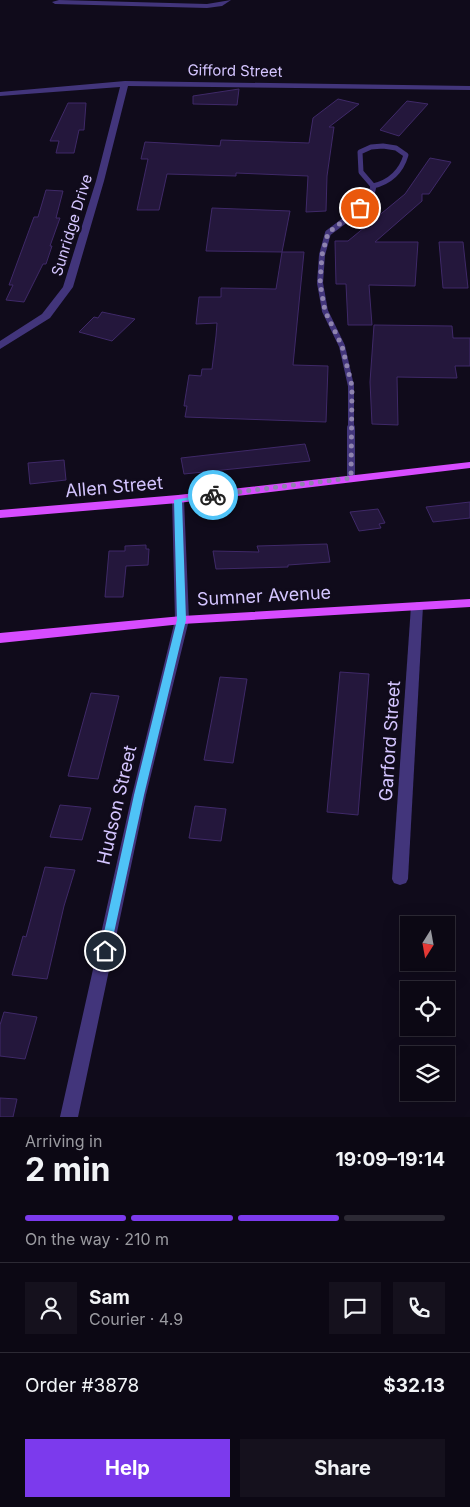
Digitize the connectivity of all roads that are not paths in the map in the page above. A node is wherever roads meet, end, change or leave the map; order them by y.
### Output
1 (228, 0) edge
2 (55, 2) dead end
3 (125, 83) junction
4 (470, 88) edge
5 (0, 94) edge
6 (373, 186) junction
7 (0, 346) edge
8 (470, 465) edge
9 (351, 478) junction
10 (178, 500) junction
11 (0, 514) edge
12 (470, 603) edge
13 (417, 606) junction
14 (182, 620) junction
15 (0, 638) edge
16 (400, 879) dead end
17 (69, 1117) edge

1 - 2 street
3 - 4 street, Gifford Street
3 - 5 street, Gifford Street
3 - 7 street, Sunridge Drive
6 - 6 lane
6 - 9 lane
8 - 9 main road, Allen Street
9 - 10 main road, Allen Street
10 - 11 main road, Allen Street
10 - 14 street, Hudson Street
12 - 13 main road, Sumner Avenue
13 - 14 main road, Sumner Avenue
13 - 16 street, Garford Street
14 - 15 main road, Sumner Avenue
14 - 17 street, Hudson Street

